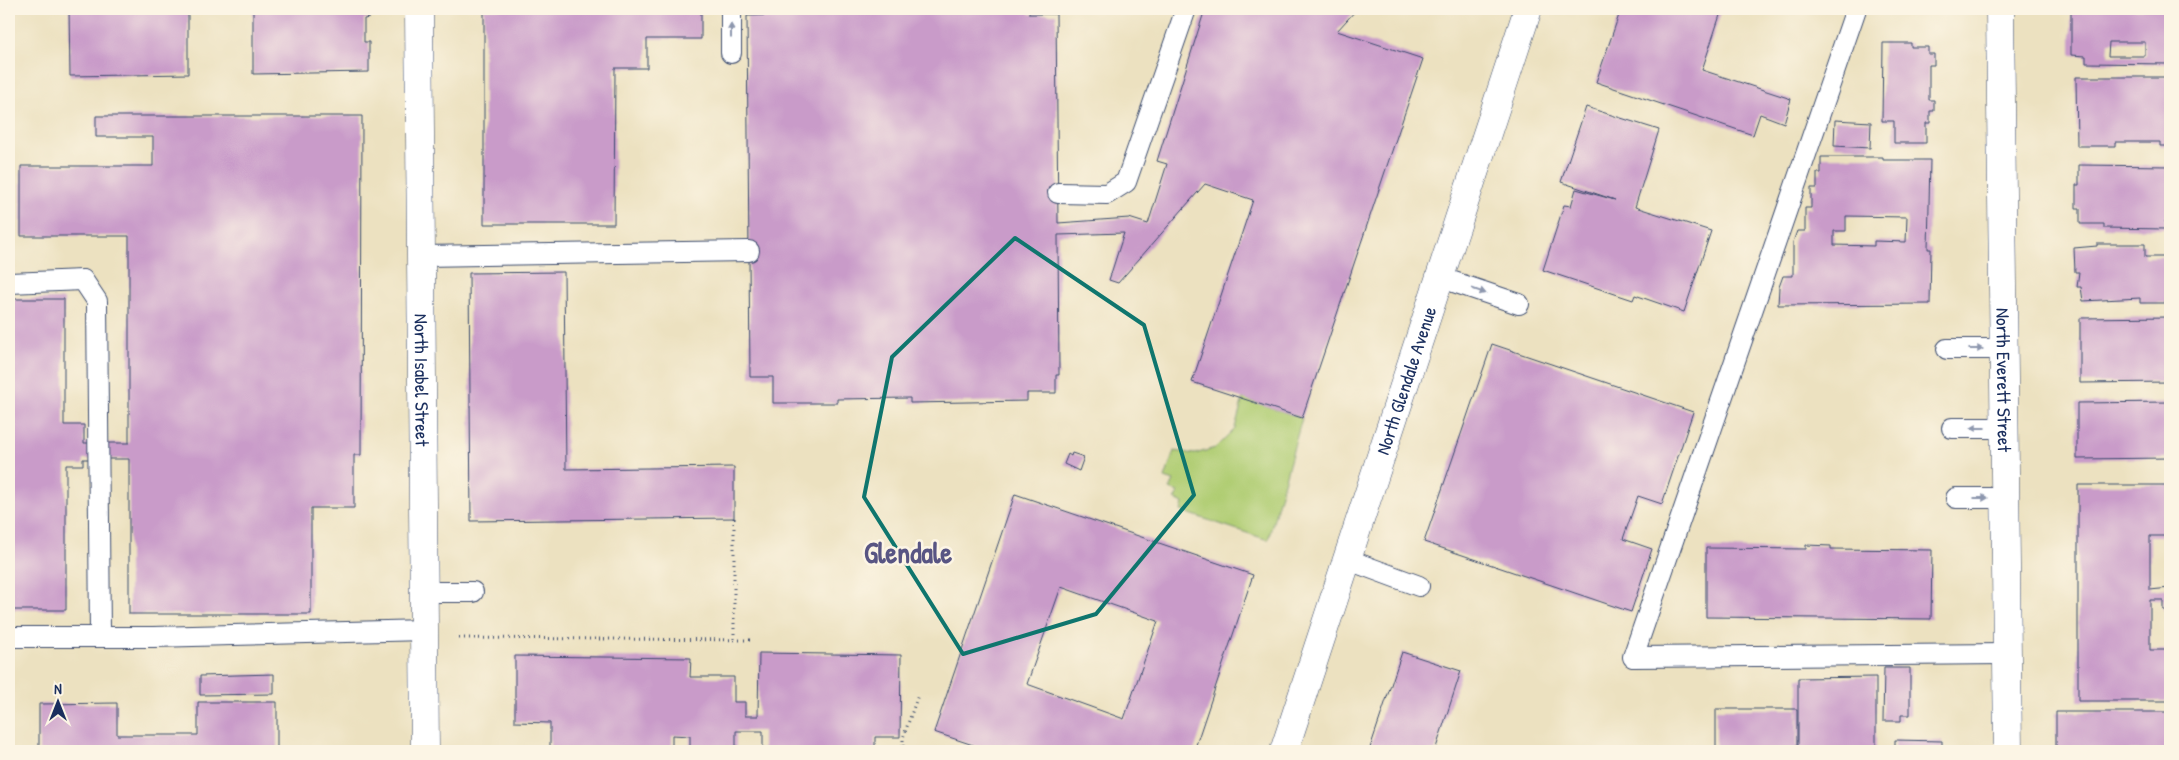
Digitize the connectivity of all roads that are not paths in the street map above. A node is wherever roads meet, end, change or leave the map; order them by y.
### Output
1 (419, 9) edge
2 (731, 9) edge
3 (1186, 9) edge
4 (1528, 9) edge
5 (1856, 9) edge
6 (2000, 9) edge
7 (731, 53) dead end
8 (1058, 193) dead end
9 (749, 251) dead end
10 (422, 256) junction
11 (1440, 277) junction
12 (9, 283) edge
13 (1519, 304) dead end
14 (1947, 349) dead end
15 (2004, 349) junction
16 (1952, 428) dead end
17 (2004, 428) junction
18 (1956, 498) dead end
19 (2005, 498) junction
20 (1346, 559) junction
21 (1419, 586) dead end
22 (424, 592) junction
23 (473, 592) dead end
24 (424, 630) junction
25 (100, 635) junction
26 (9, 638) edge
27 (2007, 654) junction
28 (425, 751) edge
29 (1284, 751) edge
30 (2008, 751) edge

1 - 10 street, North Isabel Street
7 -> 2 lane
3 - 8 lane
4 - 11 street, North Glendale Avenue
5 - 27 lane
6 - 15 street, North Everett Street
9 - 10 lane
10 - 22 street, North Isabel Street
11 -> 13 lane
11 - 20 street, North Glendale Avenue
12 - 25 lane
14 -> 15 lane
15 - 17 street, North Everett Street
17 -> 16 lane
17 - 19 street, North Everett Street
18 -> 19 lane
19 - 27 street, North Everett Street
20 - 21 lane
20 - 29 street, North Glendale Avenue
22 - 23 lane
22 - 24 street, North Isabel Street
24 - 25 lane
24 - 28 street, North Isabel Street
25 - 26 lane
27 - 30 street, North Everett Street

